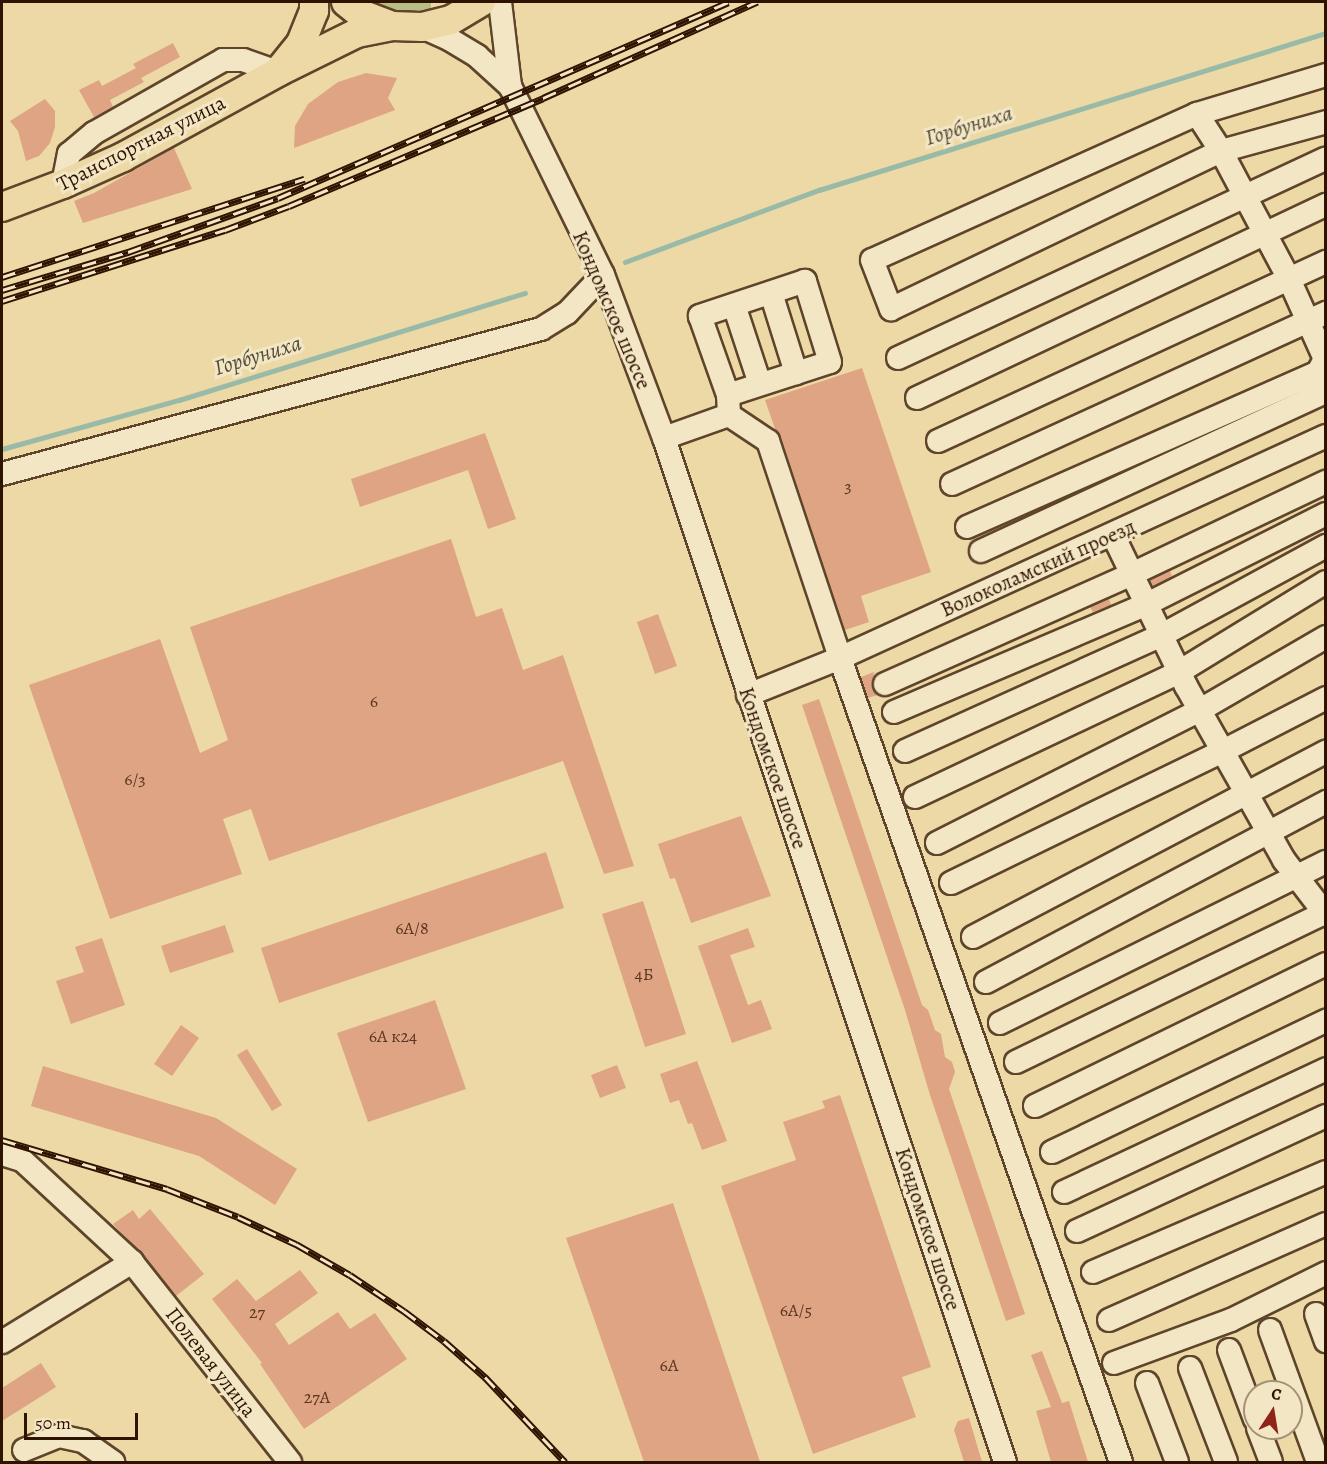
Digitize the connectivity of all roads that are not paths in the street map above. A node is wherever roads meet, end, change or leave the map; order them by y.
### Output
1 (314, 2) edge
2 (346, 2) edge
3 (481, 2) edge
4 (500, 2) edge
5 (392, 26) junction
6 (422, 27) junction
7 (278, 72) junction
8 (1326, 75) edge
9 (510, 86) junction
10 (1197, 114) junction
11 (1326, 122) edge
12 (1221, 151) junction
13 (1326, 158) edge
14 (1244, 195) junction
15 (1326, 205) edge
16 (2, 207) edge
17 (1266, 233) junction
18 (1326, 262) edge
19 (603, 275) junction
20 (1289, 279) junction
21 (771, 293) junction
22 (734, 305) junction
23 (1317, 317) edge
24 (898, 358) dead end
25 (796, 373) junction
26 (1324, 375) edge
27 (760, 384) junction
28 (917, 398) dead end
29 (729, 405) junction
30 (1326, 436) edge
31 (664, 438) junction
32 (938, 441) dead end
33 (2, 474) edge
34 (1326, 482) edge
35 (952, 484) dead end
36 (1326, 514) edge
37 (968, 527) dead end
38 (1113, 535) junction
39 (1326, 546) edge
40 (981, 551) dead end
41 (1132, 574) junction
42 (1326, 582) edge
43 (1147, 604) junction
44 (1162, 635) junction
45 (1326, 638) edge
46 (840, 658) junction
47 (1179, 672) junction
48 (885, 684) dead end
49 (748, 695) junction
50 (1326, 698) edge
51 (1200, 710) junction
52 (894, 712) dead end
53 (905, 751) dead end
54 (1223, 751) junction
55 (1326, 752) edge
56 (1247, 794) junction
57 (915, 797) dead end
58 (1326, 802) edge
59 (1269, 832) junction
60 (937, 843) dead end
61 (1326, 862) edge
62 (1297, 878) junction
63 (951, 883) dead end
64 (1325, 913) edge
65 (973, 937) dead end
66 (1326, 964) edge
67 (986, 982) dead end
68 (1326, 1021) edge
69 (1000, 1023) dead end
70 (1016, 1062) dead end
71 (1326, 1069) edge
72 (1035, 1106) dead end
73 (1326, 1116) edge
74 (1052, 1152) dead end
75 (2, 1154) edge
76 (1326, 1172) edge
77 (1064, 1192) dead end
78 (1326, 1224) edge
79 (1077, 1231) dead end
80 (132, 1262) junction
81 (1093, 1272) dead end
82 (1326, 1273) edge
83 (1316, 1314) dead end
84 (1109, 1320) dead end
85 (1270, 1330) dead end
86 (1326, 1341) edge
87 (2, 1342) edge
88 (1229, 1350) dead end
89 (1114, 1364) dead end
90 (1190, 1368) dead end
91 (1147, 1383) dead end
92 (1243, 1387) edge
93 (1263, 1440) edge
94 (24, 1450) dead end
95 (112, 1462) edge
96 (290, 1462) edge
97 (1005, 1462) edge
98 (1121, 1462) edge
99 (1177, 1462) edge
100 (1226, 1462) edge
101 (1271, 1462) edge
102 (1318, 1462) edge

1 - 7 main road, Транспортная улица
2 - 5 main road
3 - 6 main road
4 - 9 street, Кондомское шоссе
5 - 6 main road
5 - 7 main road, Транспортная улица
6 - 9 street, Кондомское шоссе
7 - 16 main road, Транспортная улица
8 - 10 street
9 - 19 street, Кондомское шоссе
10 - 12 street
10 - 12 street
11 - 12 street
12 - 14 street
13 - 14 street
14 - 17 street
14 - 24 street
15 - 17 street
17 - 20 street
17 - 28 street
18 - 20 street
19 - 31 street, Кондомское шоссе
19 - 33 street
20 - 23 street
20 - 32 street
21 - 22 street
21 - 25 street
21 - 25 street
22 - 27 street
22 - 29 street
23 - 26 street
23 - 35 street
25 - 27 street
26 - 37 street
26 - 40 street
27 - 29 street
29 - 31 street
29 - 46 street
30 - 38 street, Волоколамский проезд
31 - 49 street, Кондомское шоссе
34 - 41 street
36 - 43 street
38 - 41 street
38 - 46 street, Волоколамский проезд
39 - 44 street
41 - 43 street
41 - 48 street
42 - 47 street
43 - 44 street
43 - 52 street
44 - 47 street
44 - 53 street
45 - 51 street
46 - 49 street, Волоколамский проезд
46 - 98 street
47 - 51 street
47 - 57 street
49 - 97 street, Кондомское шоссе
50 - 54 street
51 - 54 street
51 - 60 street
54 - 56 street
54 - 63 street
55 - 56 street
56 - 59 street
56 - 65 street
58 - 59 street
59 - 62 street
59 - 67 street
61 - 62 street
62 - 64 street
62 - 69 street
64 - 70 street
66 - 72 street
68 - 74 street
71 - 77 street
73 - 79 street
75 - 80 street, Полевая улица
76 - 81 street
78 - 84 street
80 - 87 street
80 - 96 street, Полевая улица
82 - 89 street
83 - 86 street
85 - 102 street
88 - 92 street
90 - 100 street
91 - 99 street
93 - 101 street
94 - 95 street

